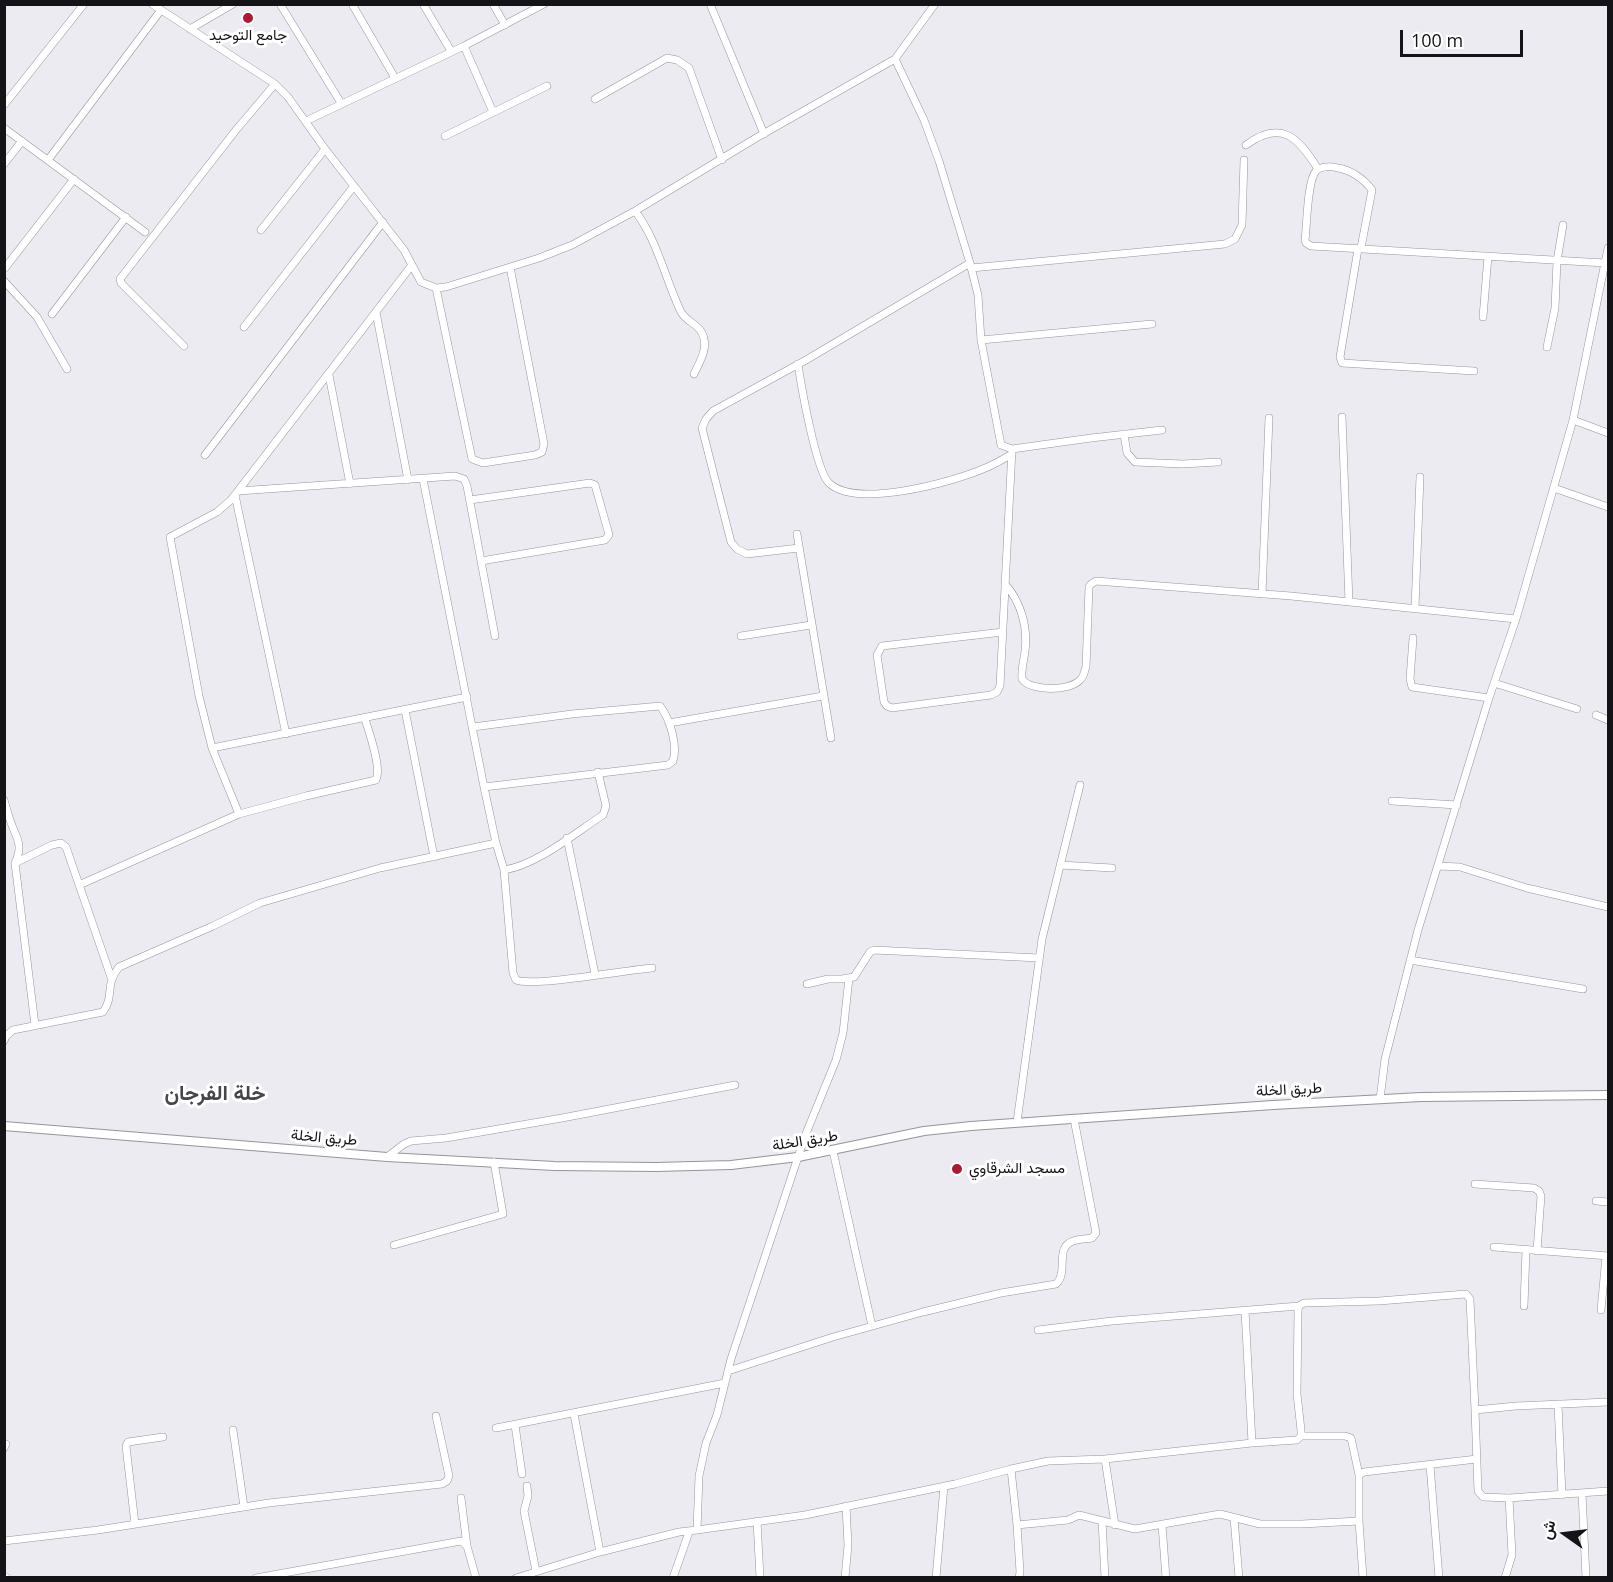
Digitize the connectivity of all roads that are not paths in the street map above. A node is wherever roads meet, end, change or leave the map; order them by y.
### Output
1 (84, 4) edge
2 (232, 4) edge
3 (280, 4) edge
4 (352, 4) edge
5 (423, 4) edge
6 (493, 4) edge
7 (544, 4) edge
8 (710, 4) edge
9 (935, 4) edge
10 (157, 7) edge
11 (505, 25) junction
12 (190, 29) junction
13 (464, 46) junction
14 (452, 51) junction
15 (895, 59) junction
16 (394, 78) junction
17 (275, 84) junction
18 (547, 86) dead end
19 (595, 99) dead end
20 (341, 103) junction
21 (4, 105) edge
22 (493, 112) junction
23 (306, 121) junction
24 (4, 128) edge
25 (764, 134) junction
26 (445, 136) dead end
27 (22, 141) junction
28 (1245, 145) dead end
29 (325, 149) junction
30 (48, 160) junction
31 (722, 160) junction
32 (1244, 160) dead end
33 (4, 164) edge
34 (1318, 169) junction
35 (74, 179) junction
36 (354, 186) junction
37 (635, 211) junction
38 (126, 217) junction
39 (383, 222) junction
40 (1563, 225) dead end
41 (261, 230) dead end
42 (146, 232) dead end
43 (1608, 248) edge
44 (1360, 249) junction
45 (1488, 256) junction
46 (1557, 261) junction
47 (1605, 263) junction
48 (412, 265) junction
49 (971, 265) junction
50 (510, 267) junction
51 (5, 268) edge
52 (4, 281) edge
53 (436, 288) junction
54 (376, 312) junction
55 (52, 314) dead end
56 (1483, 317) dead end
57 (1152, 324) dead end
58 (244, 327) dead end
59 (981, 340) junction
60 (184, 346) dead end
61 (1547, 347) dead end
62 (798, 364) junction
63 (67, 369) dead end
64 (1474, 371) dead end
65 (694, 374) dead end
66 (329, 375) junction
67 (1342, 417) dead end
68 (1269, 418) dead end
69 (1574, 420) junction
70 (1162, 430) dead end
71 (1608, 433) edge
72 (1124, 434) junction
73 (1012, 452) junction
74 (205, 455) dead end
75 (1218, 462) dead end
76 (1420, 477) dead end
77 (423, 479) junction
78 (408, 480) junction
79 (350, 484) junction
80 (1554, 488) junction
81 (236, 493) junction
82 (470, 500) junction
83 (1608, 507) edge
84 (797, 534) dead end
85 (800, 548) junction
86 (482, 561) junction
87 (1005, 584) junction
88 (1262, 594) junction
89 (1349, 602) junction
90 (1415, 608) junction
91 (1516, 619) junction
92 (811, 625) junction
93 (1003, 632) junction
94 (495, 636) dead end
95 (741, 636) dead end
96 (1413, 638) dead end
97 (1494, 683) junction
98 (823, 696) junction
99 (467, 697) junction
100 (1489, 698) junction
101 (1577, 709) dead end
102 (405, 710) junction
103 (1596, 716) dead end
104 (365, 719) junction
105 (1608, 720) edge
106 (669, 723) junction
107 (473, 727) junction
108 (286, 734) junction
109 (831, 738) dead end
110 (212, 748) junction
111 (598, 772) junction
112 (1080, 785) dead end
113 (484, 786) junction
114 (4, 800) edge
115 (1392, 801) dead end
116 (1457, 805) junction
117 (240, 814) junction
118 (7, 819) edge
119 (567, 838) junction
120 (496, 843) junction
121 (434, 857) junction
122 (15, 863) junction
123 (1060, 865) junction
124 (1438, 866) junction
125 (1112, 868) dead end
126 (504, 870) junction
127 (79, 885) junction
128 (1608, 907) edge
129 (1039, 958) junction
130 (1410, 960) junction
131 (652, 968) dead end
132 (595, 974) junction
133 (111, 977) junction
134 (849, 978) junction
135 (807, 984) dead end
136 (1583, 989) dead end
137 (35, 1025) junction
138 (4, 1041) edge
139 (735, 1085) dead end
140 (1608, 1095) edge
141 (1380, 1099) junction
142 (1074, 1119) junction
143 (1017, 1122) junction
144 (4, 1126) edge
145 (833, 1151) junction
146 (387, 1157) junction
147 (798, 1157) junction
148 (494, 1162) junction
149 (1475, 1184) dead end
150 (1596, 1201) dead end
151 (1608, 1202) edge
152 (394, 1245) dead end
153 (1494, 1248) dead end
154 (1526, 1250) junction
155 (1537, 1251) junction
156 (1607, 1256) edge
157 (1299, 1306) junction
158 (1524, 1306) dead end
159 (1245, 1310) junction
160 (1601, 1310) dead end
161 (872, 1326) junction
162 (1038, 1330) dead end
163 (728, 1371) junction
164 (725, 1383) junction
165 (1608, 1402) edge
166 (1558, 1404) junction
167 (1475, 1410) junction
168 (574, 1414) junction
169 (436, 1416) dead end
170 (515, 1425) junction
171 (496, 1428) dead end
172 (233, 1430) dead end
173 (1301, 1436) junction
174 (163, 1437) dead end
175 (1252, 1443) junction
176 (1106, 1459) junction
177 (1477, 1459) junction
178 (1430, 1465) junction
179 (1011, 1469) junction
180 (522, 1474) dead end
181 (1359, 1475) junction
182 (527, 1486) dead end
183 (944, 1486) junction
184 (1608, 1491) edge
185 (1582, 1493) junction
186 (1562, 1495) junction
187 (461, 1498) dead end
188 (1509, 1498) junction
189 (846, 1506) junction
190 (244, 1507) junction
191 (1234, 1518) junction
192 (758, 1521) junction
193 (1102, 1521) junction
194 (1359, 1521) junction
195 (135, 1524) junction
196 (1017, 1525) junction
197 (1114, 1525) junction
198 (1162, 1525) junction
199 (693, 1531) junction
200 (4, 1541) edge
201 (467, 1546) junction
202 (600, 1552) junction
203 (536, 1571) junction
204 (256, 1578) edge
205 (476, 1578) edge
206 (516, 1578) edge
207 (673, 1578) edge
208 (760, 1578) edge
209 (845, 1578) edge
210 (936, 1578) edge
211 (1019, 1578) edge
212 (1105, 1578) edge
213 (1166, 1578) edge
214 (1239, 1578) edge
215 (1363, 1578) edge
216 (1439, 1578) edge
217 (1505, 1578) edge
218 (1586, 1578) edge

1 - 21 street
2 - 12 street
3 - 20 street
4 - 16 street
5 - 14 street
6 - 11 street
7 - 11 street
8 - 25 street
9 - 15 street
10 - 12 street
10 - 30 street
11 - 13 street
12 - 17 street
13 - 14 street
13 - 22 street
14 - 16 street
15 - 25 street
15 - 49 street
16 - 20 street
17 - 23 street
17 - 60 street
18 - 22 street
19 - 31 street
20 - 23 street
22 - 26 street
23 - 29 street
24 - 27 street
25 - 31 street
27 - 30 street
27 - 33 street
28 - 34 street
29 - 36 street
29 - 41 street
30 - 35 street
31 - 37 street
32 - 49 street
34 - 44 street
34 - 44 street
35 - 38 street
35 - 51 street
36 - 39 street
36 - 58 street
37 - 50 street
37 - 65 street
38 - 42 street
38 - 55 street
39 - 48 street
39 - 74 street
40 - 46 street
43 - 47 street
44 - 45 street
44 - 64 street
45 - 46 street
45 - 56 street
46 - 47 street
46 - 61 street
47 - 69 street
48 - 53 street
48 - 54 street
49 - 59 street
49 - 62 street
50 - 53 street
50 - 53 street
52 - 63 street
54 - 66 street
54 - 78 street
57 - 59 street
59 - 73 street
62 - 73 street
62 - 85 street
66 - 79 street
66 - 81 street
67 - 89 street
68 - 88 street
69 - 71 street
69 - 80 street
70 - 72 street
72 - 73 street
72 - 75 street
73 - 87 street
76 - 90 street
77 - 78 street
77 - 82 street
77 - 99 street
78 - 79 street
79 - 81 street
80 - 83 street
80 - 91 street
81 - 108 street
81 - 110 street
82 - 86 street
82 - 86 street
84 - 85 street
85 - 92 street
86 - 94 street
87 - 88 street
87 - 93 street
88 - 89 street
89 - 90 street
90 - 91 street
91 - 97 street
92 - 95 street
92 - 98 street
93 - 93 street
96 - 100 street
97 - 100 street
97 - 101 street
98 - 106 street
98 - 109 street
99 - 102 street
99 - 107 street
100 - 116 street
102 - 104 street
102 - 121 street
103 - 105 street
104 - 108 street
104 - 117 street
106 - 107 street
106 - 111 street
107 - 113 street
108 - 110 street
110 - 117 street
111 - 113 street
111 - 119 street
112 - 123 street
113 - 120 street
114 - 118 street
115 - 116 street
116 - 124 street
117 - 127 street
118 - 122 street
119 - 126 street
119 - 132 street
120 - 121 street
120 - 126 street
121 - 133 street
122 - 127 street
122 - 137 street
123 - 125 street
123 - 129 street
124 - 128 street
124 - 130 street
126 - 132 street
127 - 133 street
129 - 134 street
129 - 143 street
130 - 136 street
130 - 141 street
131 - 132 street
133 - 137 street
134 - 135 street
134 - 147 street
137 - 138 street
139 - 146 street
140 - 141 street, طريق الخلة
141 - 142 street, طريق الخلة
142 - 143 street, طريق الخلة
142 - 161 street
143 - 145 street, طريق الخلة
144 - 146 street, طريق الخلة
145 - 147 street, طريق الخلة
145 - 161 street
146 - 148 street, طريق الخلة
147 - 148 street, طريق الخلة
147 - 163 street
148 - 152 street
149 - 155 street
150 - 151 street
153 - 154 street
154 - 155 street
154 - 158 street
155 - 156 street
156 - 160 street
157 - 159 street
157 - 167 street
157 - 173 street
159 - 162 street
159 - 175 street
161 - 163 street
163 - 164 street
164 - 168 street
164 - 199 street
165 - 166 street
166 - 167 street
166 - 186 street
167 - 177 street
168 - 170 street
168 - 202 street
169 - 190 street
170 - 171 street
170 - 180 street
172 - 190 street
173 - 175 street
173 - 181 street
174 - 195 street
175 - 176 street
176 - 179 street
176 - 197 street
177 - 178 street
177 - 188 street
178 - 181 street
178 - 216 street
179 - 183 street
179 - 196 street
181 - 194 street
182 - 203 street
183 - 189 street
183 - 210 street
184 - 185 street
185 - 186 street
185 - 218 street
186 - 188 street
187 - 201 street
188 - 217 street
189 - 192 street
189 - 209 street
190 - 195 street
191 - 194 street
191 - 198 street
191 - 214 street
192 - 199 street
192 - 208 street
193 - 196 street
193 - 197 street
193 - 212 street
194 - 215 street
195 - 200 street
196 - 211 street
197 - 198 street
198 - 213 street
199 - 202 street
199 - 207 street
201 - 204 street
201 - 205 street
202 - 203 street
203 - 206 street

